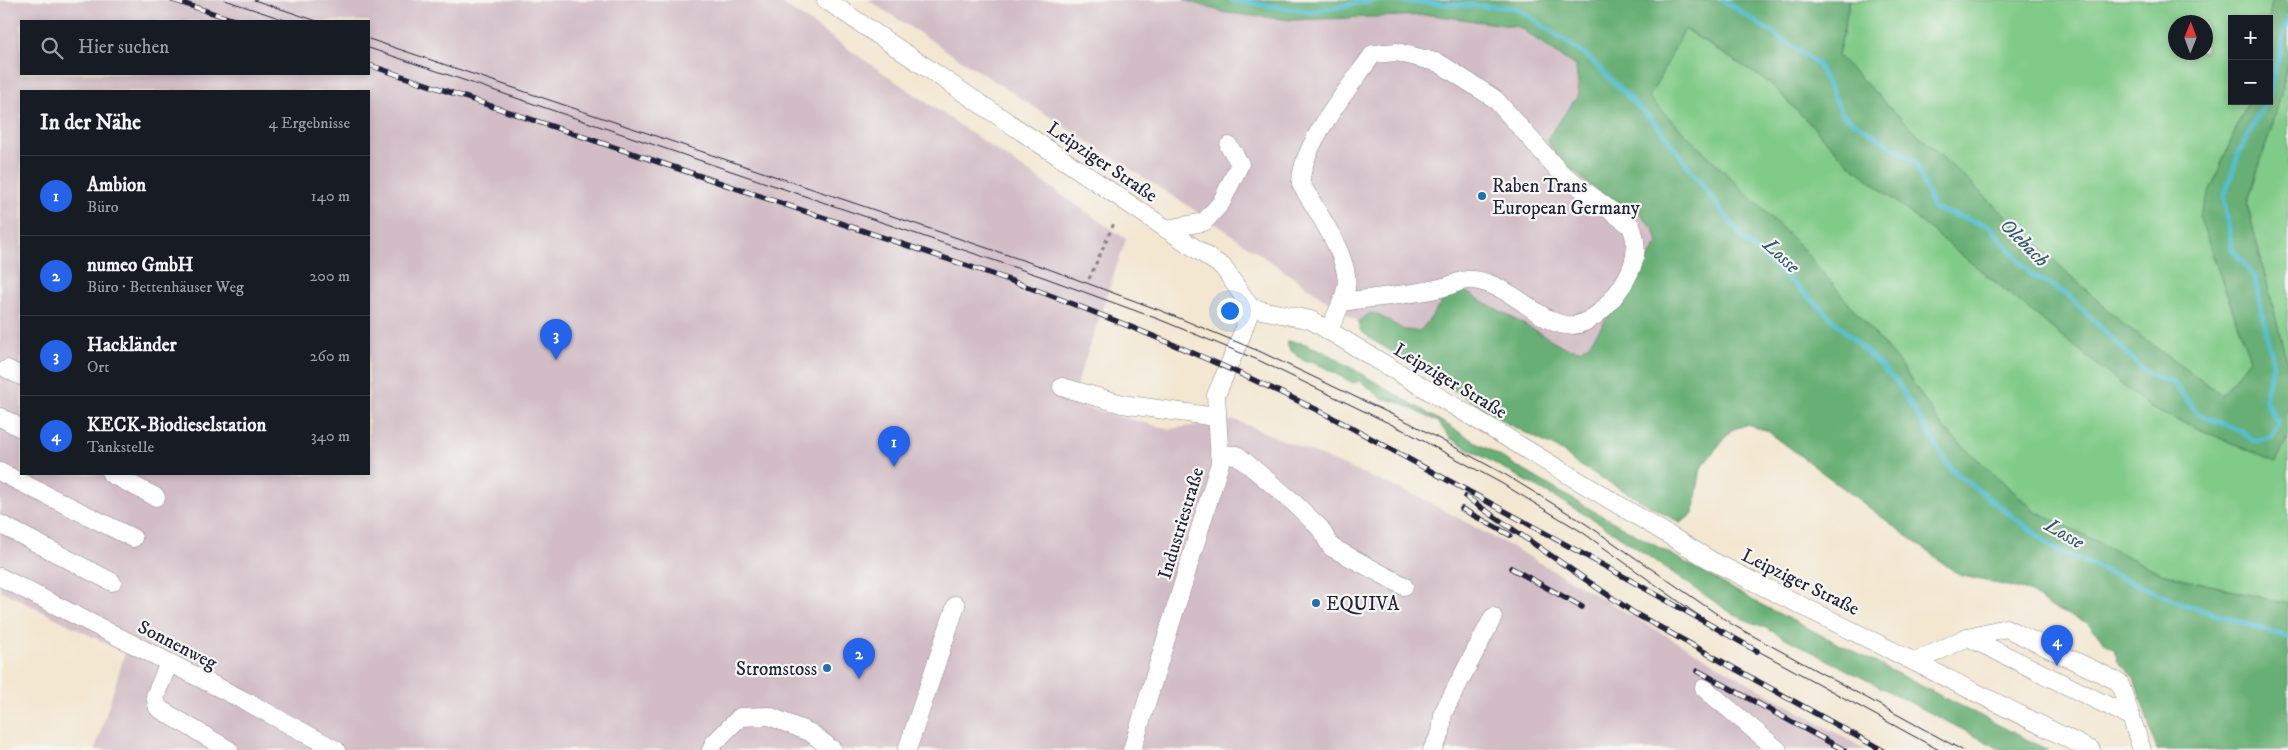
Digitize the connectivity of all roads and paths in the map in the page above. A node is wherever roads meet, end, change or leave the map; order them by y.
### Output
1 (826, 0) edge
2 (1229, 146) dead end
3 (1115, 221) dead end
4 (1166, 229) junction
5 (1089, 280) dead end
6 (1342, 302) junction
7 (1251, 308) junction
8 (1328, 331) junction
9 (1062, 387) dead end
10 (1216, 417) junction
11 (0, 418) edge
12 (20, 428) edge
13 (1219, 454) junction
14 (0, 472) edge
15 (113, 475) edge
16 (156, 497) dead end
17 (0, 524) edge
18 (133, 538) dead end
19 (0, 578) edge
20 (112, 582) dead end
21 (1404, 586) dead end
22 (956, 605) dead end
23 (1494, 617) dead end
24 (1968, 637) junction
25 (1915, 662) junction
26 (169, 663) junction
27 (1704, 688) dead end
28 (2131, 717) junction
29 (1773, 749) edge
30 (229, 750) edge
31 (336, 750) edge
32 (711, 750) edge
33 (833, 750) edge
34 (907, 750) edge
35 (1132, 750) edge
36 (1432, 750) edge
37 (2091, 750) edge
38 (2142, 750) edge

1 - 4 street, Leipziger Straße
2 - 4 street
3 - 5 path
4 - 7 street, Leipziger Straße
6 - 6 street
6 - 8 street
7 - 8 street, Leipziger Straße
7 - 10 street, Industriestraße
8 - 25 street, Leipziger Straße
9 - 10 street
10 - 13 street, Industriestraße
11 - 12 street
13 - 21 street
13 - 35 street, Industriestraße
14 - 18 street
15 - 16 street
17 - 20 street
19 - 26 street, Sonnenweg
22 - 34 street
23 - 36 street
24 - 25 street
24 - 28 street
24 - 28 street
25 - 37 street, Leipziger Straße
26 - 30 street
26 - 31 street, Sonnenweg
27 - 29 street
28 - 38 street
32 - 33 street

